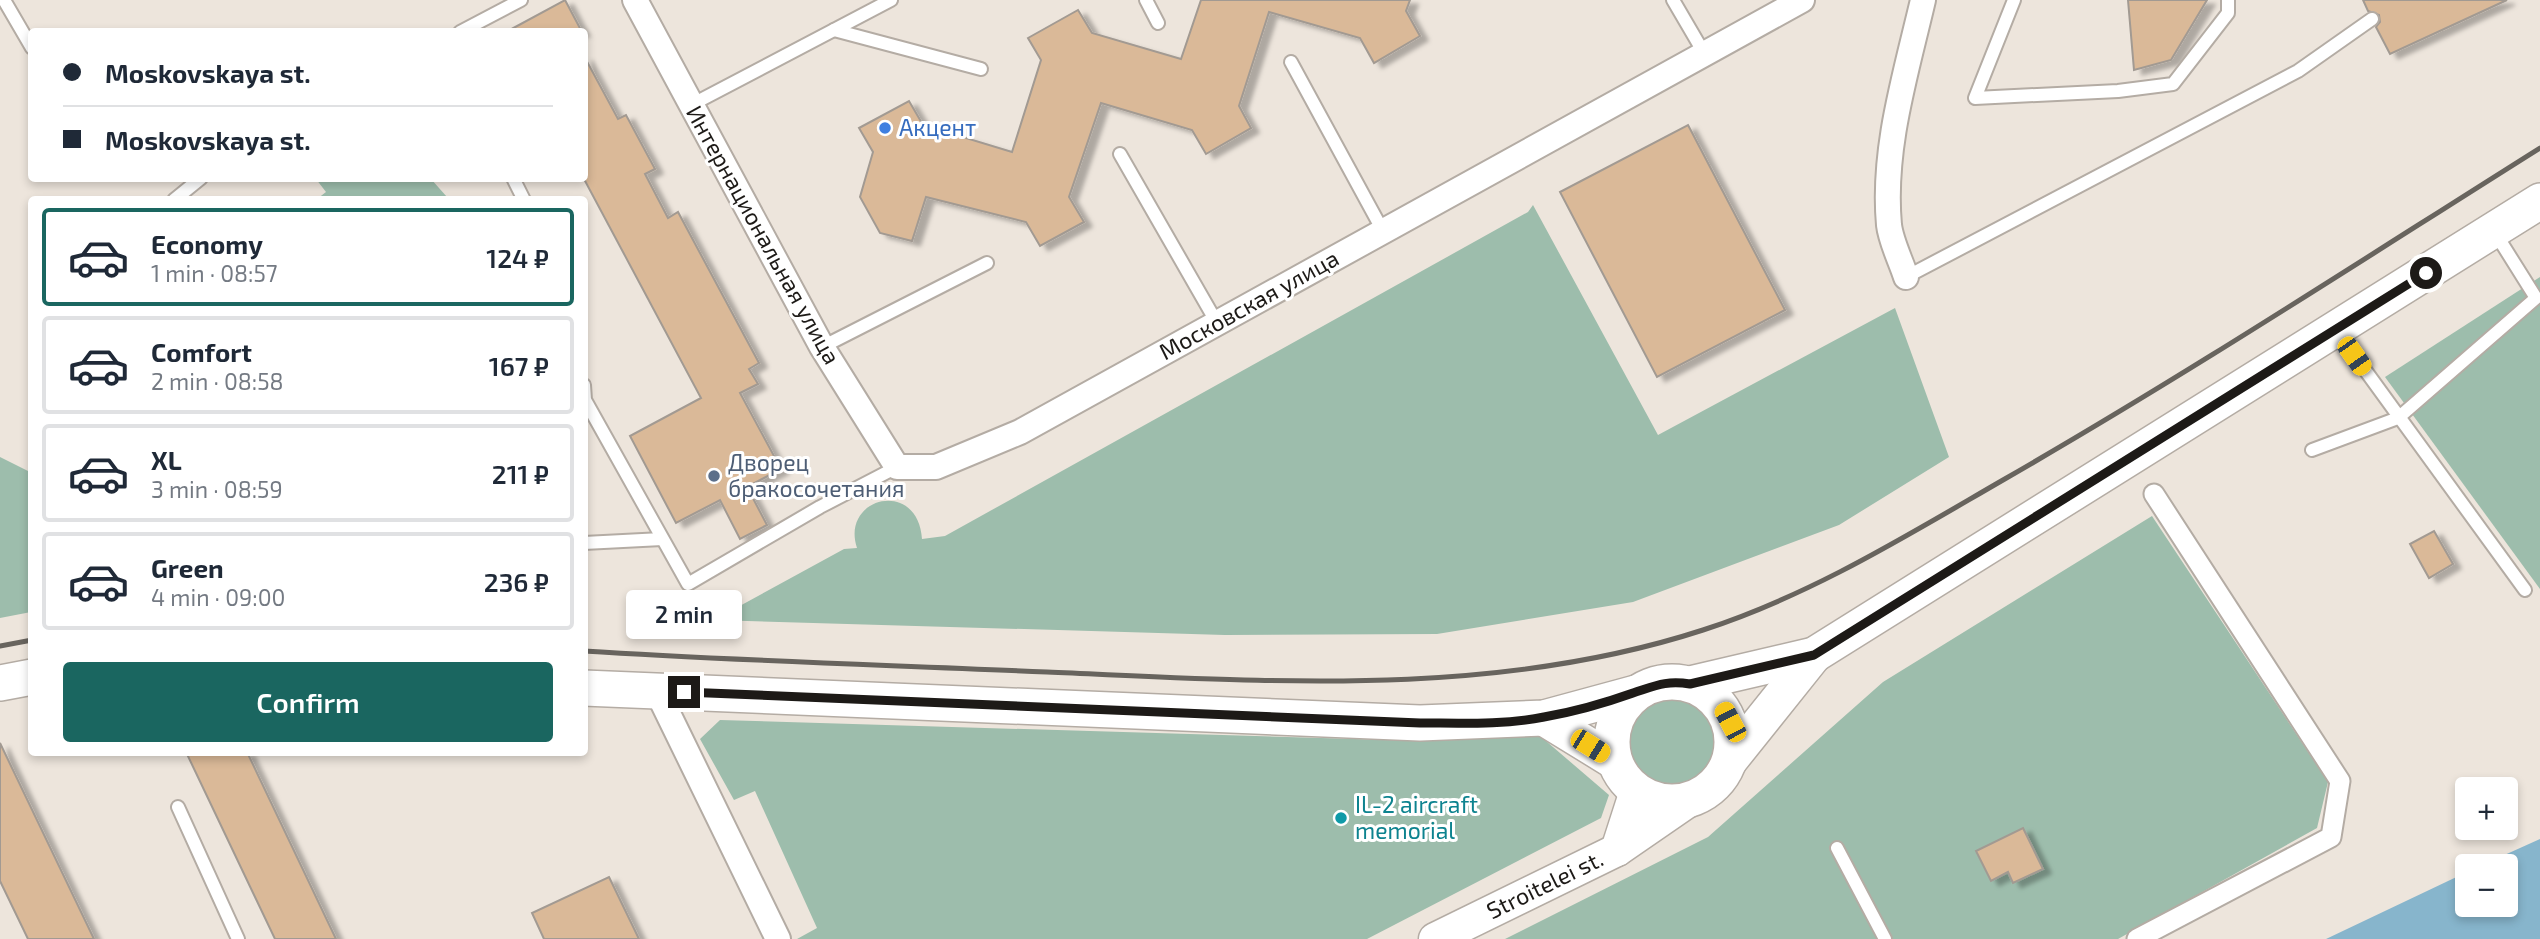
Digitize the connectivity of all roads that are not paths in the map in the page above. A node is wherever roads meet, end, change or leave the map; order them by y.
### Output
1 (4, 0) edge
2 (521, 0) edge
3 (635, 0) edge
4 (891, 0) edge
5 (1146, 0) edge
6 (1673, 0) edge
7 (1802, 0) edge
8 (1923, 0) edge
9 (2014, 0) edge
10 (2228, 0) edge
11 (2372, 19) dead end
12 (1158, 23) dead end
13 (468, 28) edge
14 (834, 30) junction
15 (28, 41) edge
16 (1704, 53) junction
17 (1291, 62) dead end
18 (981, 69) dead end
19 (691, 105) junction
20 (1120, 153) dead end
21 (196, 182) edge
22 (179, 196) edge
23 (2540, 201) edge
24 (2493, 230) junction
25 (1384, 231) junction
26 (987, 263) dead end
27 (1906, 277) joint
28 (2538, 296) edge
29 (1217, 323) junction
30 (2335, 330) junction
31 (822, 347) junction
32 (588, 404) edge
33 (2398, 418) junction
34 (2312, 450) dead end
35 (897, 467) junction
36 (2154, 494) dead end
37 (662, 539) junction
38 (588, 543) edge
39 (2525, 590) dead end
40 (1814, 655) junction
41 (28, 678) edge
42 (0, 683) edge
43 (1690, 684) junction
44 (588, 688) edge
45 (657, 691) junction
46 (1636, 693) junction
47 (1544, 718) junction
48 (1730, 760) junction
49 (1614, 761) junction
50 (1636, 791) junction
51 (1691, 799) junction
52 (178, 807) dead end
53 (1837, 848) dead end
54 (1617, 850) junction
55 (238, 939) edge
56 (778, 939) edge
57 (1435, 939) edge
58 (1885, 939) edge
59 (2137, 939) edge

1 - 15 lane
2 - 13 lane
3 - 19 street, Интернациональная улица
4 - 14 lane
5 - 12 lane
6 - 16 lane
7 - 16 street, Московская улица
8 - 27 street
9 - 10 lane
11 - 27 lane
14 - 18 lane
14 - 19 lane
16 - 25 street, Московская улица
17 - 25 lane
19 - 31 street, Интернациональная улица
20 - 29 lane
21 - 22 lane
23 - 24 main road
24 - 28 lane
24 - 30 main road
25 - 29 street, Московская улица
26 - 31 lane
28 - 33 lane
29 - 35 street, Московская улица
30 - 33 lane
30 - 40 main road
31 - 35 street, Интернациональная улица
32 - 37 lane
33 - 34 lane
33 - 39 lane
35 - 37 lane, Московская улица
36 - 59 street
37 - 38 lane
40 - 43 main road
40 - 48 main road
41 - 42 main road
43 - 46 main road
43 - 48 main road
44 - 45 main road
45 - 47 main road
45 - 56 street
46 - 47 main road
46 - 49 main road
47 - 49 main road
48 - 51 main road
49 - 50 main road
50 - 51 main road
50 - 54 street
51 - 54 street, Stroitelei st.
52 - 55 lane
53 - 58 lane
54 - 57 street, Stroitelei st.

